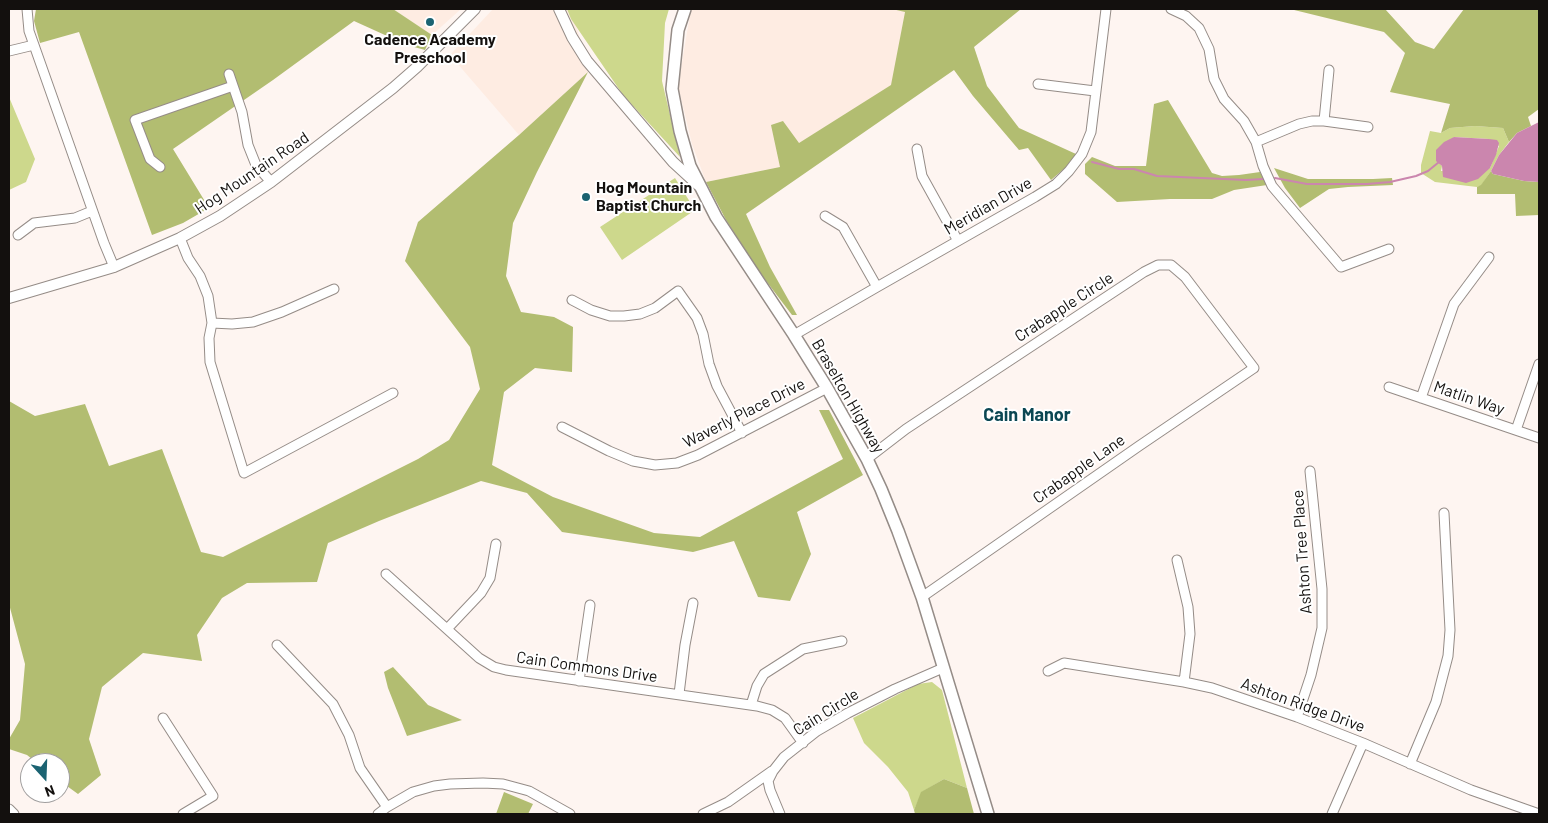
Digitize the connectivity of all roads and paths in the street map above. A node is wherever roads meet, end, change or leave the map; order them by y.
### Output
1 (27, 9) edge
2 (475, 9) edge
3 (559, 9) edge
4 (685, 9) edge
5 (1106, 9) edge
6 (1171, 9) edge
7 (34, 45) junction
8 (9, 50) edge
9 (1329, 70) dead end
10 (229, 74) dead end
11 (1038, 84) dead end
12 (233, 86) junction
13 (1096, 91) junction
14 (1324, 121) junction
15 (1368, 127) dead end
16 (1256, 142) junction
17 (917, 149) dead end
18 (160, 167) dead end
19 (271, 182) junction
20 (698, 185) junction
21 (92, 211) junction
22 (825, 216) dead end
23 (18, 235) dead end
24 (180, 238) junction
25 (958, 241) junction
26 (1389, 249) dead end
27 (1489, 257) dead end
28 (114, 267) junction
29 (876, 287) junction
30 (334, 289) dead end
31 (9, 298) edge
32 (572, 300) dead end
33 (212, 323) junction
34 (794, 335) junction
35 (1539, 364) edge
36 (1254, 368) joint
37 (1389, 387) dead end
38 (827, 388) junction
39 (393, 392) dead end
40 (1421, 398) junction
41 (562, 428) dead end
42 (1516, 430) junction
43 (742, 433) junction
44 (1539, 438) edge
45 (867, 459) junction
46 (1310, 470) dead end
47 (1444, 513) dead end
48 (496, 544) dead end
49 (1177, 560) dead end
50 (386, 574) dead end
51 (922, 596) junction
52 (692, 603) dead end
53 (590, 605) dead end
54 (447, 629) junction
55 (842, 640) dead end
56 (277, 645) dead end
57 (943, 668) junction
58 (1048, 672) dead end
59 (579, 680) junction
60 (1184, 682) junction
61 (679, 694) junction
62 (751, 705) junction
63 (1297, 717) junction
64 (163, 718) dead end
65 (803, 743) junction
66 (1363, 743) junction
67 (1410, 764) junction
68 (773, 771) junction
69 (387, 807) junction
70 (9, 809) edge
71 (14, 814) edge
72 (183, 814) edge
73 (378, 814) edge
74 (570, 814) edge
75 (703, 814) edge
76 (780, 814) edge
77 (988, 814) edge
78 (1332, 814) edge
79 (1539, 814) edge

1 - 7 street
2 - 19 street, Hog Mountain Road
3 - 20 street
4 - 20 main road, Braselton Highway
5 - 13 street, Meridian Drive
6 - 16 street
7 - 8 street
7 - 21 street
9 - 14 street
10 - 12 street
11 - 13 street
12 - 18 street
12 - 19 street
13 - 25 street, Meridian Drive
14 - 15 street
14 - 16 street
16 - 26 street
17 - 25 street
19 - 24 street, Hog Mountain Road
20 - 34 main road, Braselton Highway
21 - 23 street
21 - 28 street
22 - 29 street
24 - 28 street, Hog Mountain Road
24 - 33 street
25 - 29 street, Meridian Drive
27 - 40 street
28 - 31 street, Hog Mountain Road
29 - 34 street, Meridian Drive
30 - 33 street
32 - 43 street
33 - 39 street
34 - 38 main road, Braselton Highway
35 - 42 street
36 - 45 street, Crabapple Circle
36 - 51 street, Crabapple Lane
37 - 40 street, Matlin Way
38 - 43 street, Waverly Place Drive
38 - 45 main road, Braselton Highway
40 - 42 street, Matlin Way
41 - 43 street, Waverly Place Drive
42 - 44 street, Matlin Way
45 - 51 main road, Braselton Highway
46 - 63 street, Ashton Tree Place
47 - 67 street
48 - 54 street
49 - 60 street
50 - 54 street, Cain Commons Drive
51 - 57 main road, Braselton Highway
52 - 61 street
53 - 59 street
54 - 59 street, Cain Commons Drive
55 - 62 street
56 - 69 street
57 - 65 street, Cain Circle
57 - 77 main road, Braselton Highway
58 - 60 street, Ashton Ridge Drive
59 - 61 street, Cain Commons Drive
60 - 63 street, Ashton Ridge Drive
61 - 62 street, Cain Commons Drive
62 - 65 street, Cain Commons Drive
63 - 66 street, Ashton Ridge Drive
64 - 72 street
65 - 68 street, Cain Circle
66 - 67 street, Ashton Ridge Drive
66 - 78 street
67 - 79 street, Ashton Ridge Drive
68 - 75 street, Cain Circle
68 - 76 street
69 - 73 street
69 - 74 street
70 - 71 street

